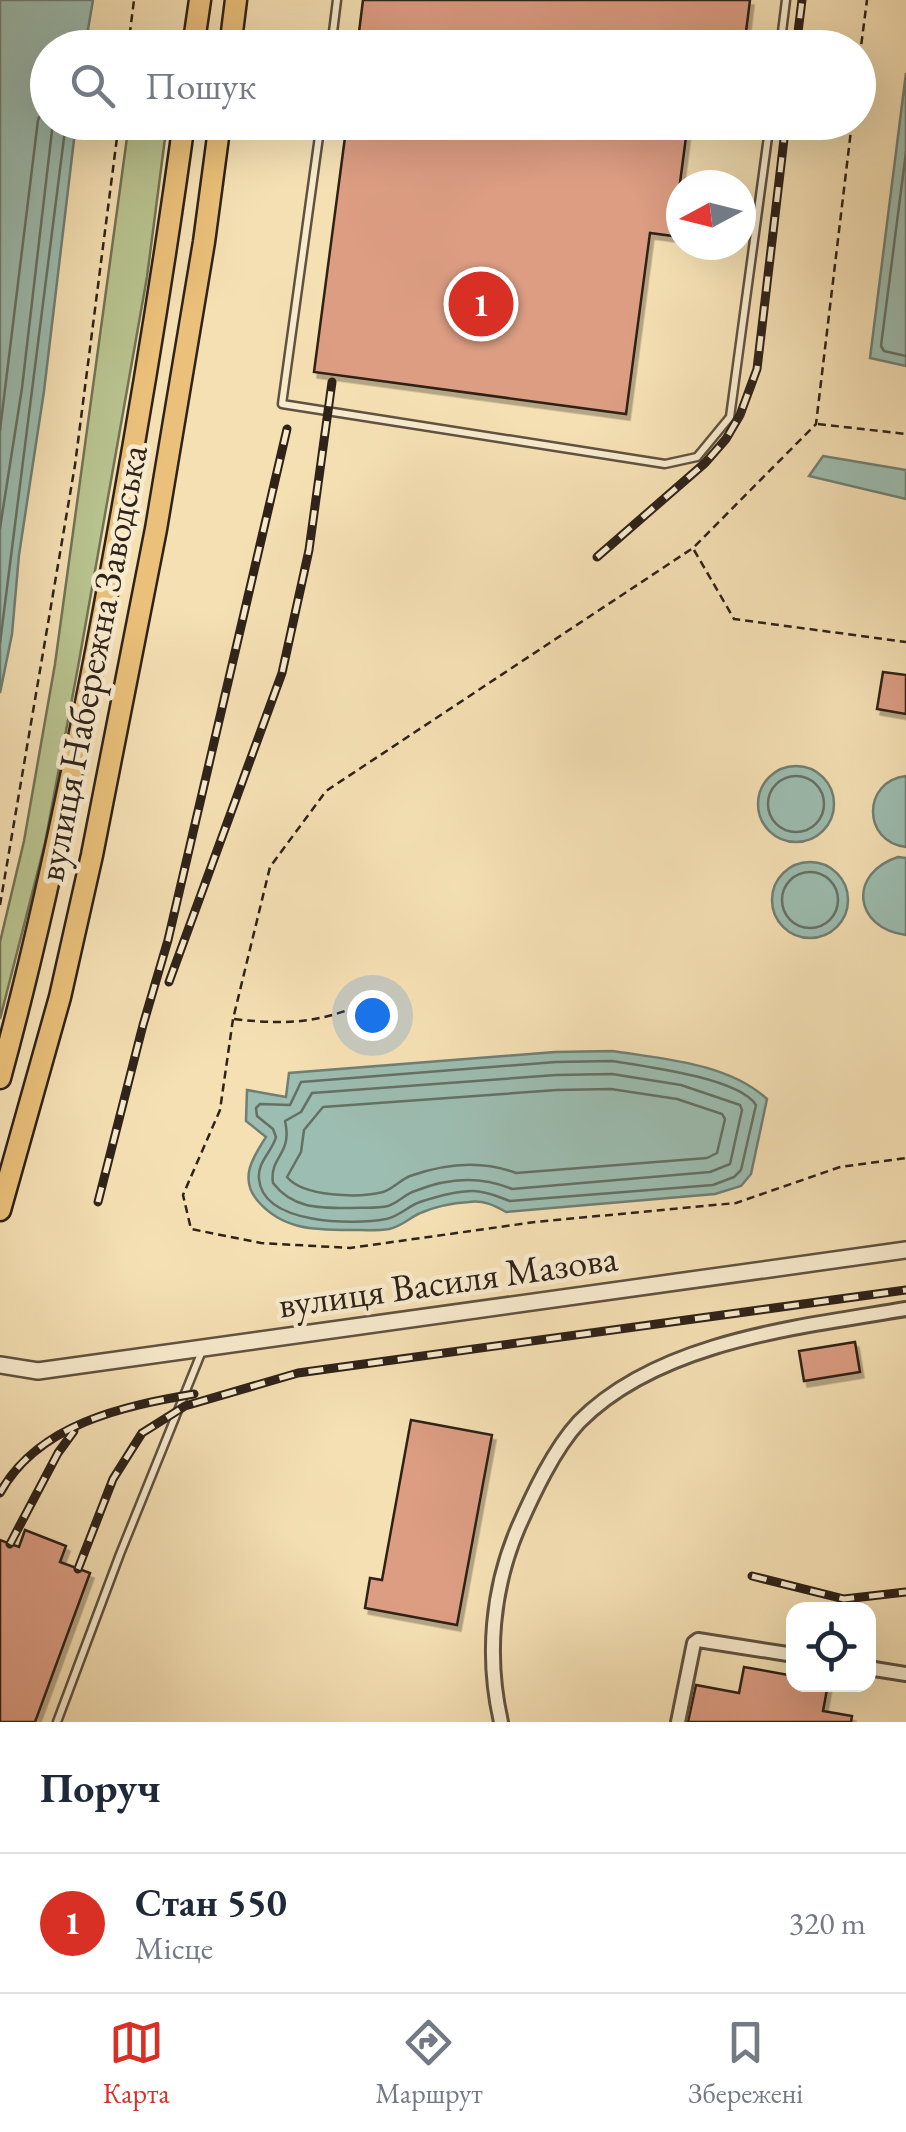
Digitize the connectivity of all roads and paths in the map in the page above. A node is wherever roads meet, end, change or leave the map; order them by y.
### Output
1 (134, 0) edge
2 (200, 0) edge
3 (236, 0) edge
4 (337, 0) edge
5 (786, 0) edge
6 (867, 0) edge
7 (130, 30) edge
8 (196, 30) edge
9 (232, 30) edge
10 (333, 30) edge
11 (782, 30) edge
12 (863, 30) edge
13 (117, 140) edge
14 (182, 140) edge
15 (218, 140) edge
16 (318, 140) edge
17 (768, 140) edge
18 (850, 140) edge
19 (816, 424) junction
20 (906, 434) edge
21 (693, 548) junction
22 (906, 642) edge
23 (0, 904) edge
24 (380, 997) dead end
25 (233, 1019) junction
26 (0, 1078) edge
27 (906, 1158) edge
28 (0, 1210) edge
29 (906, 1250) edge
30 (906, 1309) edge
31 (204, 1347) junction
32 (0, 1365) edge
33 (786, 1655) edge
34 (876, 1669) edge
35 (906, 1674) edge
36 (57, 1722) edge
37 (501, 1722) edge
38 (678, 1722) edge

1 - 7 path
2 - 8 main road
3 - 9 main road
4 - 10 lane
5 - 11 lane
6 - 12 path
13 - 23 path
14 - 26 main road, вулиця Набережна Заводська
15 - 28 main road, вулиця Набережна Заводська
16 - 17 lane
18 - 19 path
19 - 20 path
19 - 21 path
21 - 22 path
21 - 25 path
24 - 25 path
25 - 27 path
29 - 31 street, вулиця Василя Мазова
30 - 37 street
31 - 32 street, вулиця Василя Мазова
31 - 36 lane
33 - 38 street
34 - 35 street

